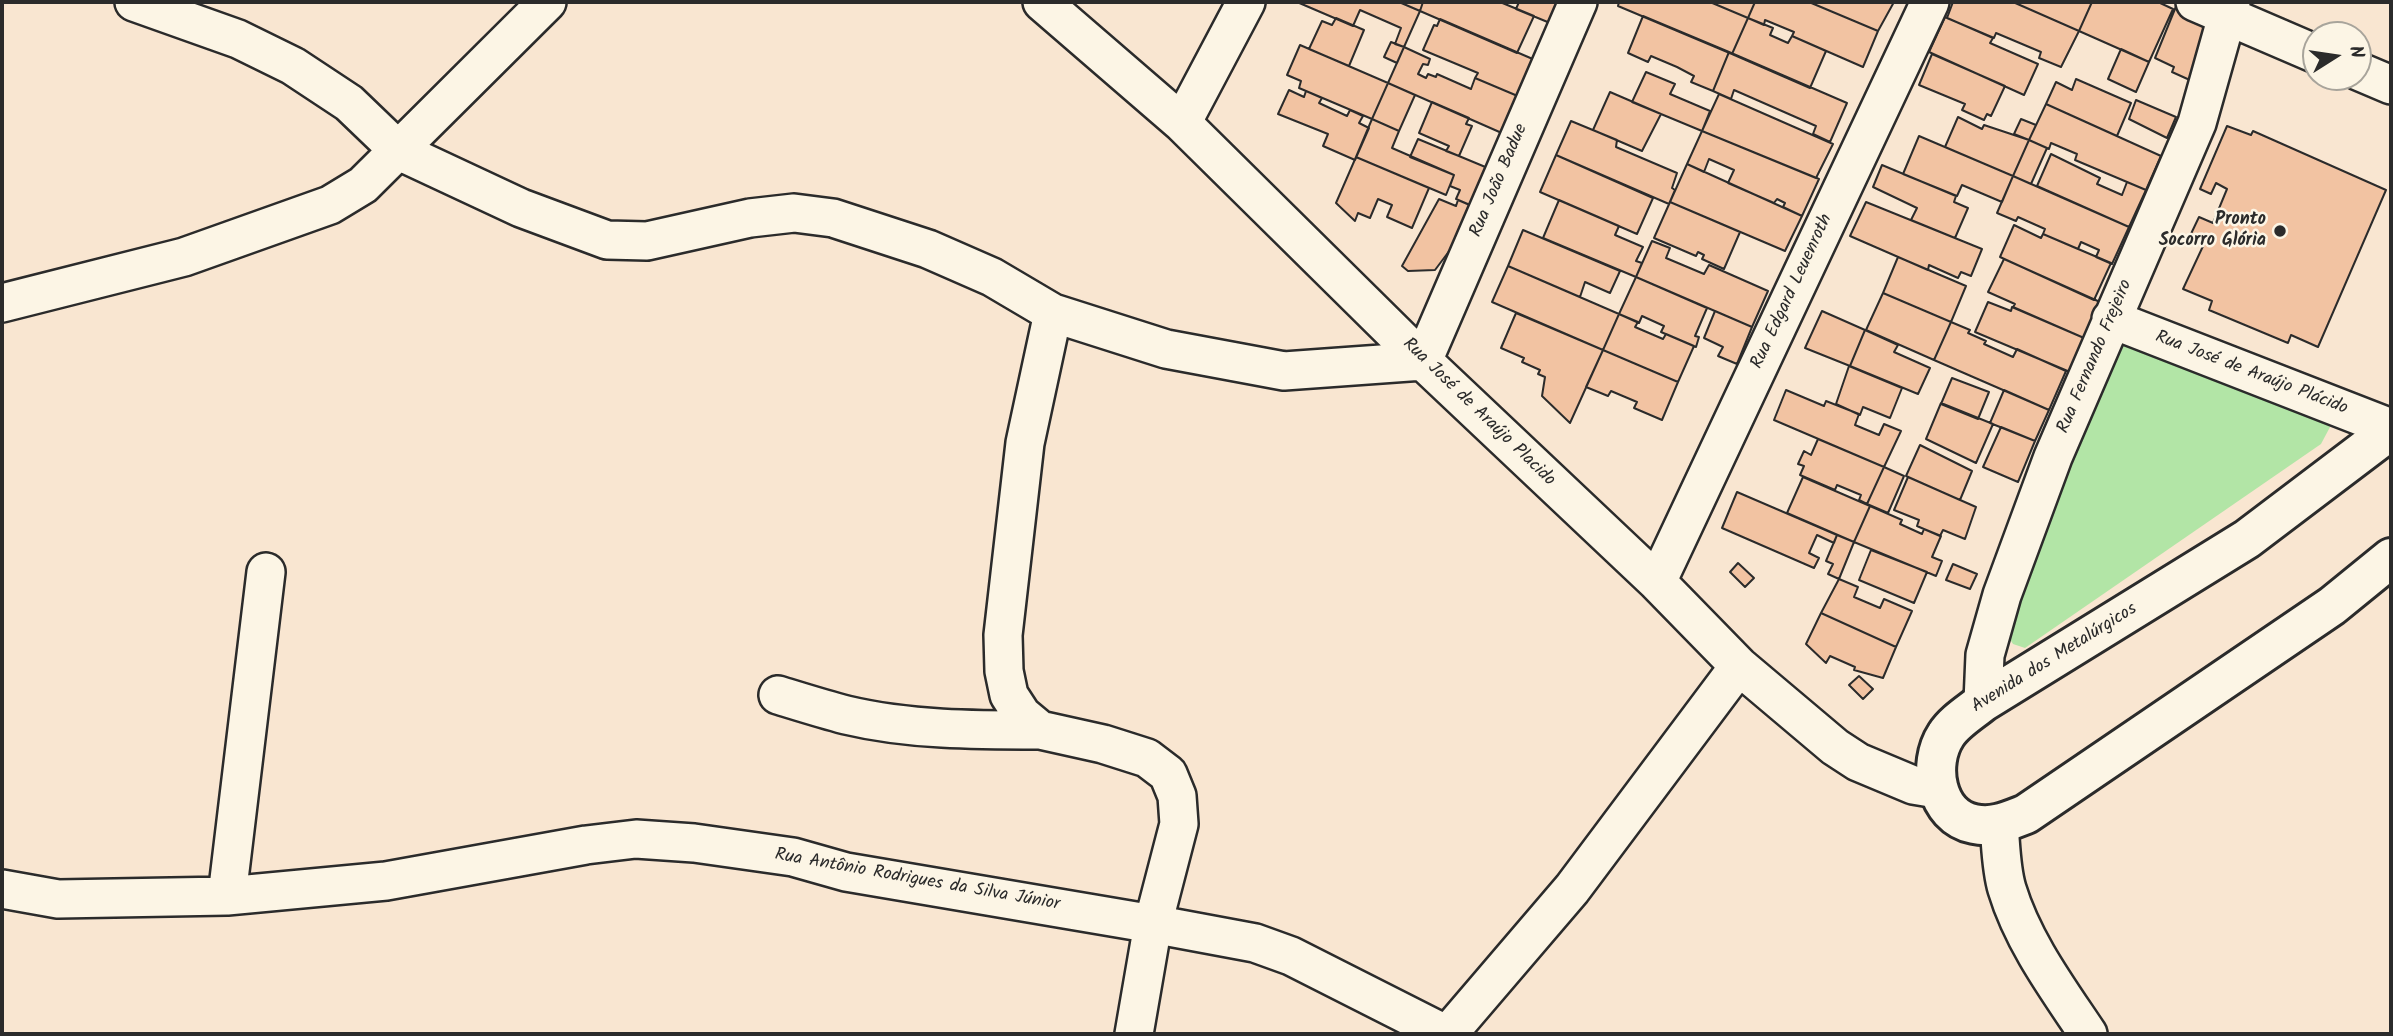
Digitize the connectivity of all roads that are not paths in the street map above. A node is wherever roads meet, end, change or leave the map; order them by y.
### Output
1 (134, 2) edge
2 (547, 2) edge
3 (1042, 2) edge
4 (1246, 2) edge
5 (1578, 2) edge
6 (1930, 2) edge
7 (2195, 2) edge
8 (2230, 9) edge
9 (2302, 47) edge
10 (2372, 77) edge
11 (2391, 85) edge
12 (1182, 123) junction
13 (399, 151) junction
14 (2, 303) edge
15 (1053, 313) junction
16 (2111, 319) junction
17 (1423, 361) junction
18 (2391, 429) edge
19 (2391, 558) edge
20 (266, 572) dead end
21 (1657, 582) junction
22 (1739, 666) junction
23 (778, 695) dead end
24 (1983, 702) junction
25 (1040, 730) junction
26 (1937, 789) junction
27 (1999, 825) junction
28 (2, 889) edge
29 (227, 896) junction
30 (1153, 924) junction
31 (1134, 1034) edge
32 (1447, 1034) edge
33 (2088, 1034) edge

1 - 13 street
2 - 13 street
3 - 12 street, Rua José de Araújo Placido
4 - 12 street
5 - 17 street, Rua João Badue
6 - 21 street, Rua Edgard Leuenroth
7 - 8 street
8 - 9 street
8 - 16 street, Rua Fernando Frejeiro
10 - 11 street
12 - 17 street, Rua José de Araújo Placido
13 - 14 street
13 - 15 street
15 - 17 street
15 - 25 street
16 - 18 street, Rua José de Araújo Plácido
16 - 24 street, Rua Fernando Frejeiro
17 - 21 street, Rua José de Araújo Placido
18 - 24 street, Avenida dos Metalúrgicos
19 - 27 street
20 - 29 street
21 - 22 street, Rua José de Araújo Placido
22 - 26 street, Rua José de Araújo Placido
22 - 32 street
23 - 25 street
24 - 26 street, Avenida dos Metalúrgicos
25 - 30 street
26 - 27 street
27 - 33 street
28 - 29 street, Rua Antônio Rodrigues da Silva Júnior
29 - 30 street, Rua Antônio Rodrigues da Silva Júnior
30 - 31 street
30 - 32 street, Rua Antônio Rodrigues da Silva Júnior

